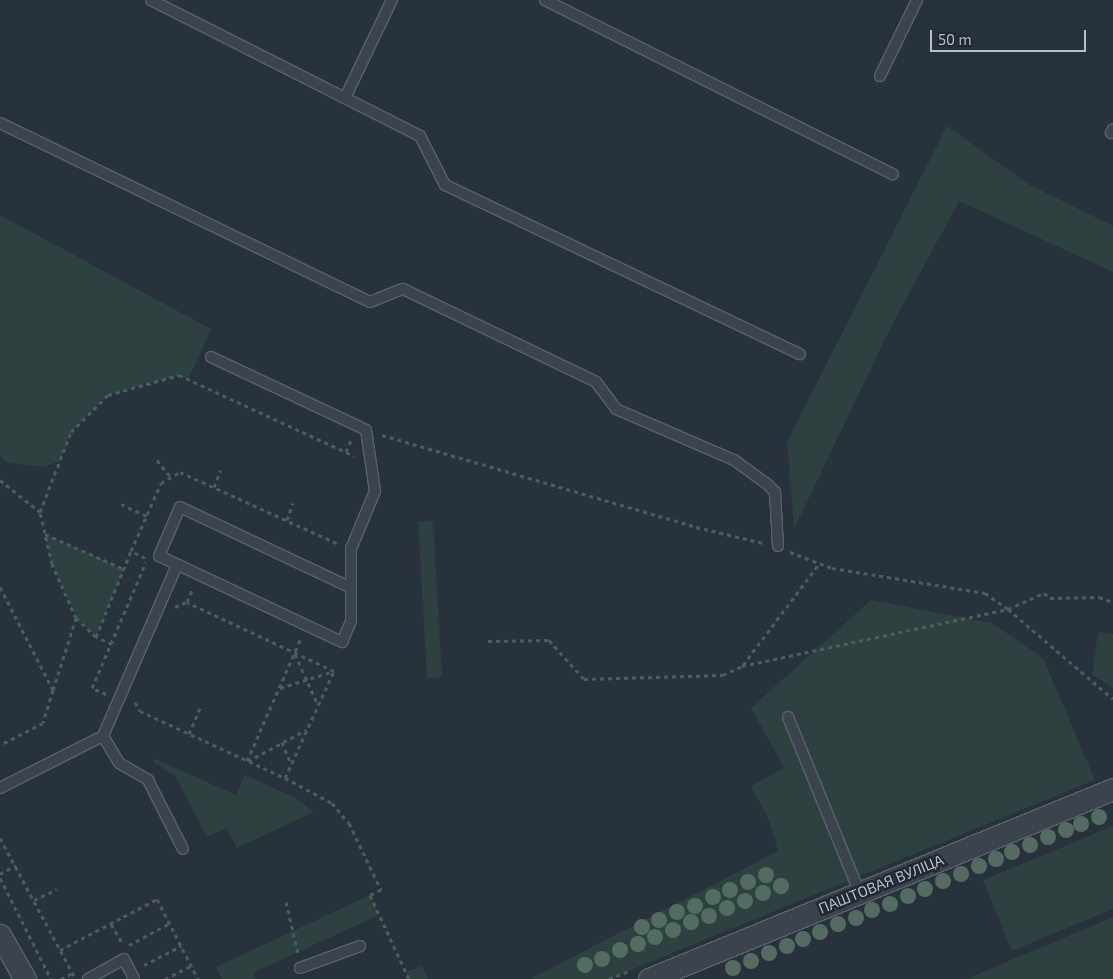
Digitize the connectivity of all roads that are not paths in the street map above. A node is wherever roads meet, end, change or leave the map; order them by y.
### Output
1 (151, 0) edge
2 (392, 0) edge
3 (545, 0) edge
4 (917, 0) edge
5 (880, 76) dead end
6 (345, 98) junction
7 (0, 123) edge
8 (893, 174) dead end
9 (800, 354) dead end
10 (210, 357) dead end
11 (778, 546) road end
12 (177, 565) junction
13 (351, 588) junction
14 (788, 717) dead end
15 (103, 736) junction
16 (0, 788) edge
17 (1113, 789) edge
18 (183, 849) dead end
19 (860, 893) junction
20 (0, 935) edge
21 (360, 946) dead end
22 (300, 968) road end
23 (133, 976) edge
24 (25, 979) edge
25 (88, 979) edge
26 (649, 979) edge

1 - 6 lane
2 - 6 lane
3 - 8 lane
4 - 5 lane
6 - 9 lane
7 - 11 lane
10 - 13 lane
12 - 13 lane
12 - 13 lane
12 - 15 lane
14 - 19 lane
15 - 16 lane
15 - 18 lane
17 - 19 street, ПАШТОВАЯ ВУЛІЦА
19 - 26 street, ПАШТОВАЯ ВУЛІЦА
20 - 24 street
21 - 22 lane
23 - 25 lane

